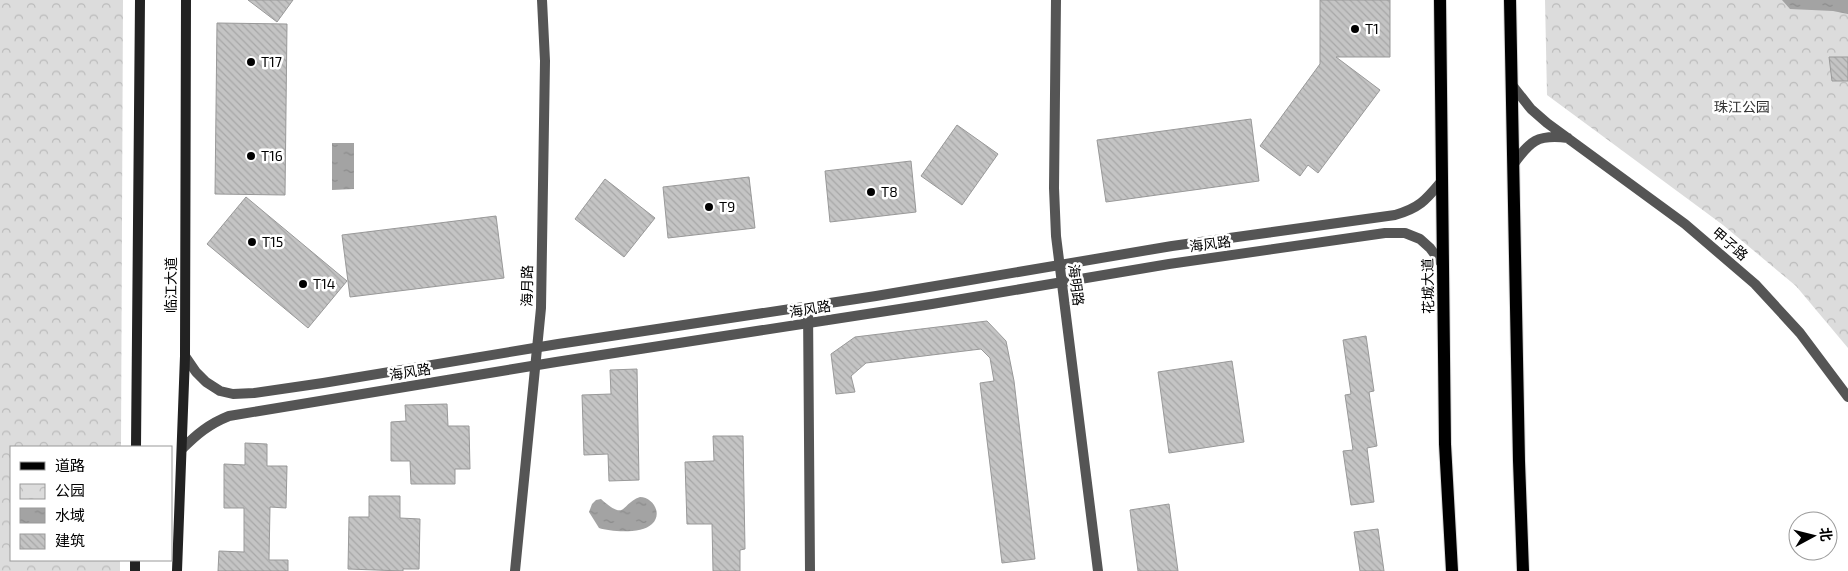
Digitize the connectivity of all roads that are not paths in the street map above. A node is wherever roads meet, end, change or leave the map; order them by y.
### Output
1 (140, 0) edge
2 (186, 0) edge
3 (542, 0) edge
4 (1056, 0) edge
5 (1440, 0) edge
6 (1510, 0) edge
7 (1512, 85) junction
8 (1568, 138) junction
9 (1513, 165) junction
10 (1441, 182) junction
11 (1442, 264) junction
12 (1059, 266) junction
13 (1061, 282) junction
14 (808, 307) junction
15 (808, 323) junction
16 (538, 347) junction
17 (185, 356) junction
18 (536, 365) junction
19 (1848, 396) edge
20 (136, 446) edge
21 (182, 449) junction
22 (178, 571) edge
23 (514, 571) edge
24 (810, 571) edge
25 (1098, 571) edge
26 (1452, 571) edge
27 (1523, 571) edge

1 - 20 main road
2 - 17 main road, 临江大道
3 - 16 street, 海月路
4 - 12 street, 海明路
5 - 10 main road, 花城大道
6 - 7 main road
7 - 8 street, 甲子路
7 - 9 main road
8 - 9 street
8 - 19 street, 甲子路
9 - 27 main road
10 - 11 main road, 花城大道
10 - 12 street, 海风路
11 - 13 street, 海风路
11 - 26 main road, 花城大道
12 - 13 street, 海明路
12 - 14 street, 海风路
13 - 15 street, 海风路
13 - 25 street, 海明路
14 - 15 street
14 - 16 street, 海风路
15 - 18 street, 海风路
15 - 24 street
16 - 17 street, 海风路
16 - 18 street, 海月路
17 - 21 main road, 临江大道
18 - 21 street, 海风路
18 - 23 street, 海月路
21 - 22 main road, 临江大道

